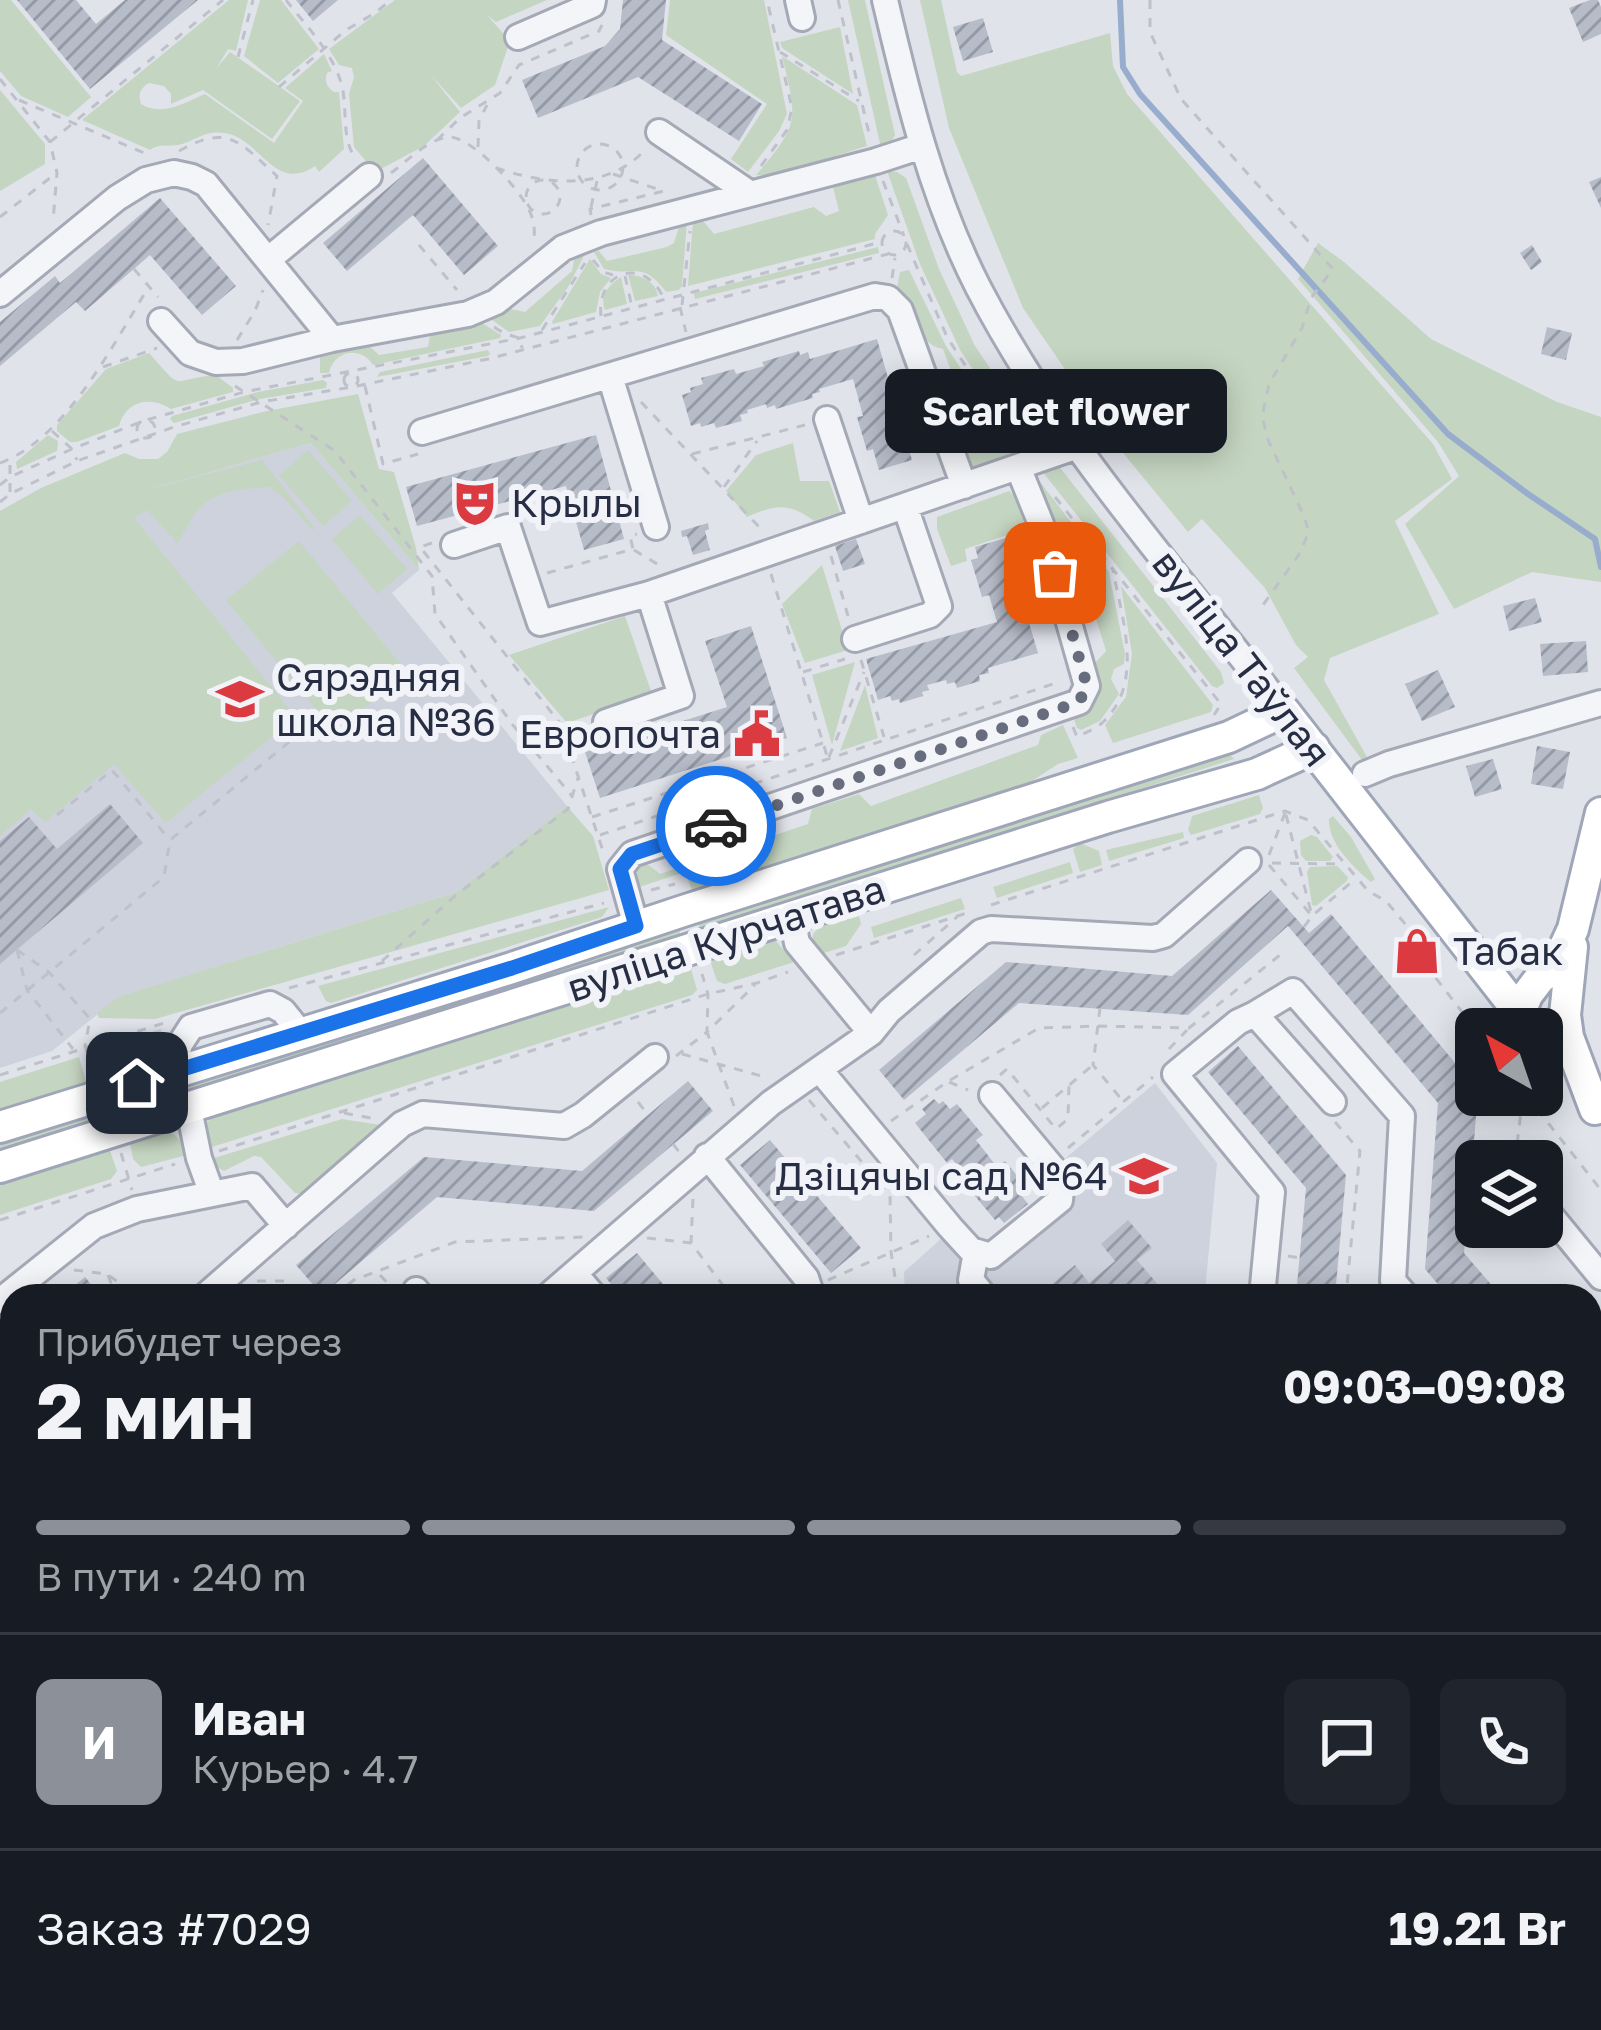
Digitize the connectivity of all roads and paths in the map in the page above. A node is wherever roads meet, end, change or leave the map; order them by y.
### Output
1 (223, 0) edge
2 (253, 0) edge
3 (286, 0) edge
4 (392, 0) edge
5 (767, 0) edge
6 (838, 0) edge
7 (885, 0) edge
8 (1150, 0) edge
9 (599, 8) edge
10 (518, 37) dead end
11 (324, 49) junction
12 (779, 51) junction
13 (238, 57) dead end
14 (0, 79) edge
15 (279, 87) dead end
16 (17, 99) junction
17 (490, 99) junction
18 (860, 102) junction
19 (72, 123) junction
20 (659, 132) dead end
21 (436, 141) junction
22 (50, 142) junction
23 (922, 146) junction
24 (478, 148) junction
25 (876, 161) junction
26 (168, 167) junction
27 (759, 168) dead end
28 (57, 173) junction
29 (369, 176) junction
30 (598, 177) dead end
31 (595, 190) junction
32 (749, 194) junction
33 (528, 206) junction
34 (693, 208) junction
35 (590, 209) dead end
36 (0, 218) edge
37 (904, 236) junction
38 (881, 242) junction
39 (64, 243) junction
40 (419, 244) dead end
41 (907, 244) junction
42 (532, 249) dead end
43 (265, 254) junction
44 (887, 254) junction
45 (134, 269) dead end
46 (621, 275) junction
47 (148, 286) junction
48 (683, 293) junction
49 (0, 294) edge
50 (663, 299) junction
51 (465, 300) dead end
52 (632, 307) junction
53 (682, 307) junction
54 (160, 309) joint
55 (610, 313) junction
56 (601, 316) junction
57 (613, 325) junction
58 (541, 332) junction
59 (520, 338) junction
60 (332, 339) junction
61 (178, 340) junction
62 (231, 347) dead end
63 (522, 350) junction
64 (366, 363) dead end
65 (102, 368) junction
66 (332, 369) dead end
67 (369, 370) junction
68 (350, 373) junction
69 (332, 376) junction
70 (620, 383) junction
71 (364, 384) junction
72 (352, 387) junction
73 (261, 402) junction
74 (827, 419) dead end
75 (143, 421) junction
76 (49, 429) junction
77 (422, 432) dead end
78 (148, 438) junction
79 (758, 439) dead end
80 (1078, 446) junction
81 (72, 448) junction
82 (10, 459) junction
83 (77, 461) junction
84 (0, 463) edge
85 (383, 464) dead end
86 (1024, 465) junction
87 (10, 477) junction
88 (0, 484) edge
89 (964, 485) junction
90 (723, 488) junction
91 (10, 494) junction
92 (1055, 497) dead end
93 (0, 502) edge
94 (905, 506) junction
95 (861, 521) junction
96 (656, 527) joint
97 (447, 543) joint
98 (774, 558) junction
99 (1112, 569) junction
100 (538, 575) dead end
101 (650, 594) junction
102 (1263, 605) dead end
103 (857, 647) joint
104 (864, 671) dead end
105 (801, 672) junction
106 (1056, 683) dead end
107 (1601, 703) edge
108 (1284, 711) junction
109 (1213, 717) dead end
110 (606, 722) dead end
111 (1077, 737) dead end
112 (294, 738) dead end
113 (823, 743) junction
114 (576, 744) dead end
115 (568, 746) dead end
116 (1314, 748) junction
117 (828, 759) junction
118 (1365, 774) dead end
119 (578, 776) junction
120 (572, 796) junction
121 (703, 800) junction
122 (705, 808) dead end
123 (1285, 812) junction
124 (1601, 813) edge
125 (56, 815) dead end
126 (592, 817) junction
127 (170, 840) junction
128 (1257, 862) junction
129 (1300, 864) junction
130 (1345, 864) junction
131 (1357, 878) junction
132 (618, 900) dead end
133 (958, 916) junction
134 (1312, 916) junction
135 (791, 917) junction
136 (636, 926) junction
137 (1304, 927) dead end
138 (1470, 948) junction
139 (1280, 955) dead end
140 (914, 956) dead end
141 (382, 961) junction
142 (812, 963) junction
143 (50, 972) junction
144 (1554, 982) junction
145 (757, 983) junction
146 (27, 990) junction
147 (273, 992) dead end
148 (708, 994) junction
149 (394, 1003) junction
150 (1100, 1008) dead end
151 (1459, 1008) edge
152 (1516, 1008) edge
153 (1526, 1008) edge
154 (0, 1013) edge
155 (1255, 1014) junction
156 (164, 1023) dead end
157 (1099, 1026) junction
158 (707, 1032) junction
159 (871, 1033) junction
160 (405, 1040) junction
161 (86, 1046) junction
162 (74, 1050) junction
163 (669, 1057) junction
164 (719, 1065) junction
165 (1093, 1065) junction
166 (1563, 1068) edge
167 (820, 1070) junction
168 (1175, 1074) junction
169 (0, 1075) edge
170 (947, 1082) junction
171 (1069, 1084) junction
172 (796, 1086) junction
173 (631, 1094) dead end
174 (985, 1094) joint
175 (1123, 1101) junction
176 (189, 1108) junction
177 (1331, 1108) joint
178 (1598, 1112) edge
179 (648, 1115) dead end
180 (1541, 1116) edge
181 (890, 1122) dead end
182 (0, 1126) edge
183 (741, 1127) junction
184 (706, 1156) junction
185 (199, 1157) junction
186 (1050, 1163) junction
187 (0, 1167) edge
188 (694, 1185) dead end
189 (1601, 1190) edge
190 (212, 1194) junction
191 (0, 1220) edge
192 (286, 1226) junction
193 (950, 1227) junction
194 (1563, 1230) edge
195 (617, 1236) junction
196 (691, 1243) junction
197 (891, 1252) junction
198 (976, 1252) junction
199 (1281, 1255) dead end
200 (1300, 1258) dead end
201 (1339, 1259) dead end
202 (1349, 1261) junction
203 (264, 1267) dead end
204 (379, 1272) junction
205 (63, 1274) dead end
206 (107, 1274) junction
207 (575, 1274) junction
208 (1601, 1277) edge
209 (21, 1284) edge
210 (111, 1284) edge
211 (120, 1284) edge
212 (219, 1284) edge
213 (287, 1284) edge
214 (350, 1284) edge
215 (397, 1284) edge
216 (563, 1284) edge
217 (584, 1284) edge
218 (722, 1284) edge
219 (813, 1284) edge
220 (828, 1284) edge
221 (896, 1284) edge
222 (974, 1284) edge
223 (1263, 1284) edge
224 (1347, 1284) edge
225 (1396, 1284) edge

1 - 19 path
2 - 13 path
3 - 11 path
4 - 11 path
5 - 12 path
6 - 18 path
7 - 23 street, вуліца Таўлая
8 - 102 path
9 - 10 street
9 - 17 path
11 - 15 path
11 - 29 path
12 - 18 path
12 - 27 path
14 - 16 path
16 - 19 path
16 - 22 path
17 - 21 path
17 - 24 path
18 - 25 path
19 - 22 path
19 - 26 path
20 - 32 street
21 - 24 path
21 - 29 path
22 - 28 path
23 - 25 street
23 - 80 street, вуліца Таўлая
24 - 33 path
25 - 32 street
25 - 37 path
26 - 39 street
26 - 43 street
26 - 43 path
28 - 36 path
28 - 39 path
29 - 43 street
30 - 31 path
31 - 31 path
31 - 35 path
32 - 34 street
33 - 33 path
33 - 42 path
34 - 48 path
34 - 60 street
37 - 38 path
37 - 41 path
38 - 44 path
38 - 48 path
39 - 49 street
40 - 51 path
41 - 44 path
41 - 86 path
43 - 60 street
43 - 62 path
44 - 53 path
45 - 47 path
46 - 50 path
46 - 52 path
46 - 56 path
46 - 58 path
47 - 54 path
47 - 65 path
48 - 50 path
48 - 53 path
50 - 52 path
52 - 55 path
53 - 57 path
54 - 61 street
55 - 56 path
55 - 57 path
56 - 58 path
57 - 63 path
58 - 59 path
59 - 63 path
59 - 67 path
60 - 61 street
61 - 65 path
63 - 71 path
64 - 67 path
65 - 76 path
66 - 69 path
67 - 68 path
68 - 69 path
68 - 72 path
68 - 72 path
69 - 75 path
70 - 77 street
70 - 89 street
70 - 90 path
70 - 96 street
71 - 72 path
71 - 85 path
72 - 73 path
73 - 78 path
73 - 120 path
74 - 95 street
75 - 78 path
75 - 78 path
75 - 81 path
76 - 81 path
76 - 82 path
78 - 83 path
79 - 90 path
80 - 86 street
80 - 108 street, вуліца Таўлая
81 - 83 path
81 - 87 path
82 - 84 path
82 - 87 path
83 - 91 path
86 - 89 street
86 - 136 street
87 - 88 path
87 - 91 path
89 - 94 street
90 - 98 path
91 - 93 path
92 - 99 path
94 - 95 street
94 - 103 street
95 - 98 street
96 - 100 path
97 - 101 street
97 - 114 path
98 - 101 street
98 - 105 path
99 - 109 path
99 - 111 path
101 - 110 street
103 - 105 path
104 - 117 path
105 - 113 path
106 - 117 path
107 - 118 street
108 - 116 main road, вуліца Таўлая
108 - 136 main road, вуліца Курчатава
112 - 127 path
113 - 117 path
113 - 126 path
115 - 119 path
116 - 135 main road, вуліца Курчатава
116 - 138 main road, вуліца Таўлая
117 - 121 path
119 - 120 path
119 - 126 path
120 - 141 path
121 - 122 path
121 - 126 path
123 - 128 path
123 - 129 path
123 - 130 path
123 - 133 path
124 - 144 main road
125 - 127 path
127 - 143 path
128 - 129 path
128 - 134 path
128 - 159 street
129 - 130 path
129 - 134 path
130 - 131 path
131 - 134 path
131 - 151 path
132 - 141 path
133 - 140 path
133 - 142 path
134 - 137 path
135 - 142 street
135 - 160 main road, вуліца Курчатава
136 - 149 main road, вуліца Курчатава
138 - 144 main road
138 - 152 main road, вуліца Таўлая
139 - 157 path
141 - 147 path
142 - 145 path
142 - 159 street
143 - 146 path
143 - 146 path
143 - 161 path
144 - 153 main road
144 - 178 main road
145 - 148 path
145 - 158 path
146 - 154 path
146 - 162 path
148 - 158 path
148 - 185 path
149 - 160 main road
149 - 182 main road, вуліца Курчатава
150 - 157 path
155 - 168 street
155 - 177 street
155 - 225 street
156 - 161 path
157 - 165 path
157 - 170 path
158 - 163 path
158 - 164 path
159 - 167 street
160 - 176 main road, вуліца Курчатава
161 - 162 path
162 - 169 path
163 - 164 path
163 - 192 street
164 - 172 path
164 - 183 path
165 - 171 path
165 - 175 path
166 - 178 main road
167 - 172 street
167 - 193 street
168 - 175 path
168 - 223 street
170 - 174 path
170 - 181 path
171 - 171 path
172 - 183 street
172 - 197 path
173 - 179 path
174 - 186 street
175 - 186 path
176 - 185 street
176 - 187 main road, вуліца Курчатава
177 - 202 path
180 - 189 path
183 - 184 street
184 - 195 street
184 - 219 street
185 - 190 street
185 - 191 path
186 - 198 street
188 - 196 path
190 - 192 street
190 - 209 street
192 - 212 street
193 - 197 path
193 - 198 street
194 - 208 street
195 - 196 path
195 - 204 path
195 - 207 street
196 - 218 path
197 - 220 path
197 - 221 path
198 - 222 street
199 - 200 path
201 - 202 path
202 - 224 path
203 - 213 path
204 - 214 path
204 - 215 path
205 - 206 path
206 - 210 path
206 - 211 path
207 - 216 street
207 - 217 street

